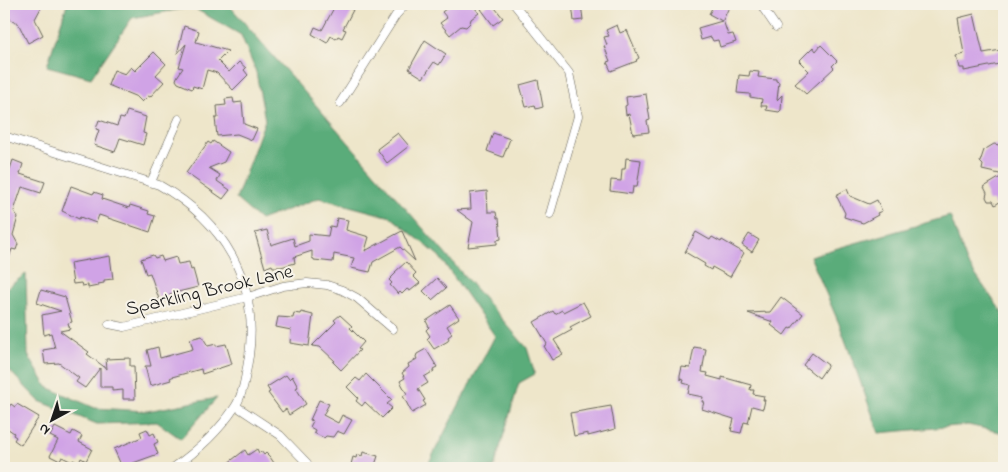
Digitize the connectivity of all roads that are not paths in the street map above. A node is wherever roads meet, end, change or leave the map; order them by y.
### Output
1 (406, 4) edge
2 (514, 4) edge
3 (762, 4) edge
4 (776, 27) dead end
5 (340, 103) dead end
6 (179, 119) dead end
7 (4, 136) edge
8 (151, 182) junction
9 (550, 214) dead end
10 (248, 297) junction
11 (109, 324) dead end
12 (393, 329) dead end
13 (236, 406) junction
14 (306, 462) dead end
15 (173, 468) edge

1 - 5 street
2 - 9 street
3 - 4 street
6 - 8 street
7 - 8 street
8 - 10 street
10 - 11 street, Sparkling Brook Lane
10 - 12 street, Sparkling Brook Lane
10 - 13 street
13 - 14 street
13 - 15 street

